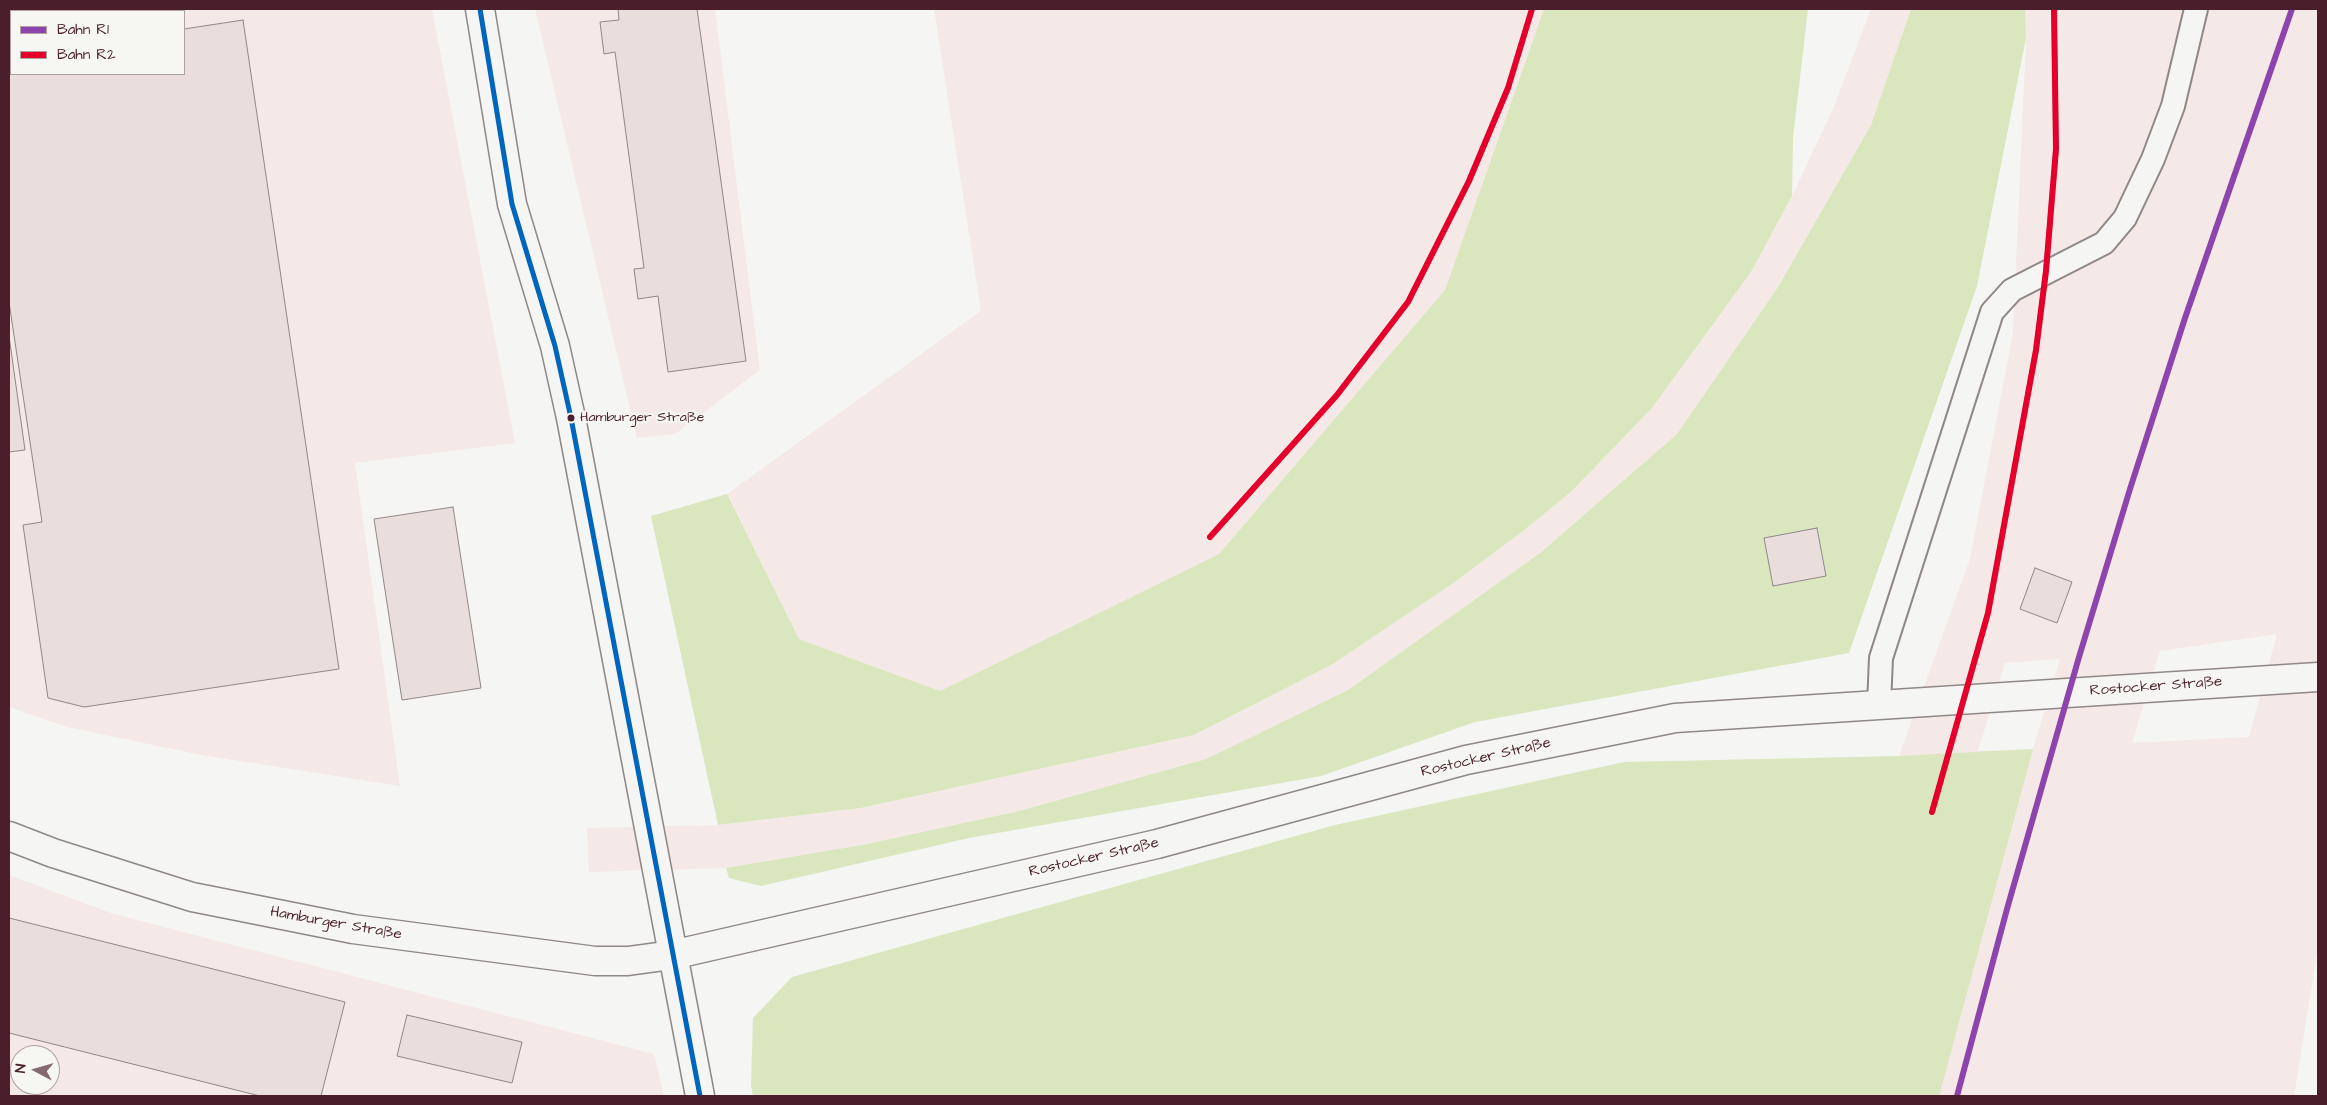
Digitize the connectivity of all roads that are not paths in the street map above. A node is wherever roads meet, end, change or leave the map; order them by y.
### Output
1 (480, 9) edge
2 (2196, 9) edge
3 (2318, 676) edge
4 (1879, 705) junction
5 (9, 836) edge
6 (672, 955) junction
7 (700, 1096) edge

1 - 6 street
2 - 4 lane
3 - 4 street, Rostocker Straße
4 - 6 street, Rostocker Straße
5 - 6 street, Hamburger Straße
6 - 7 street

